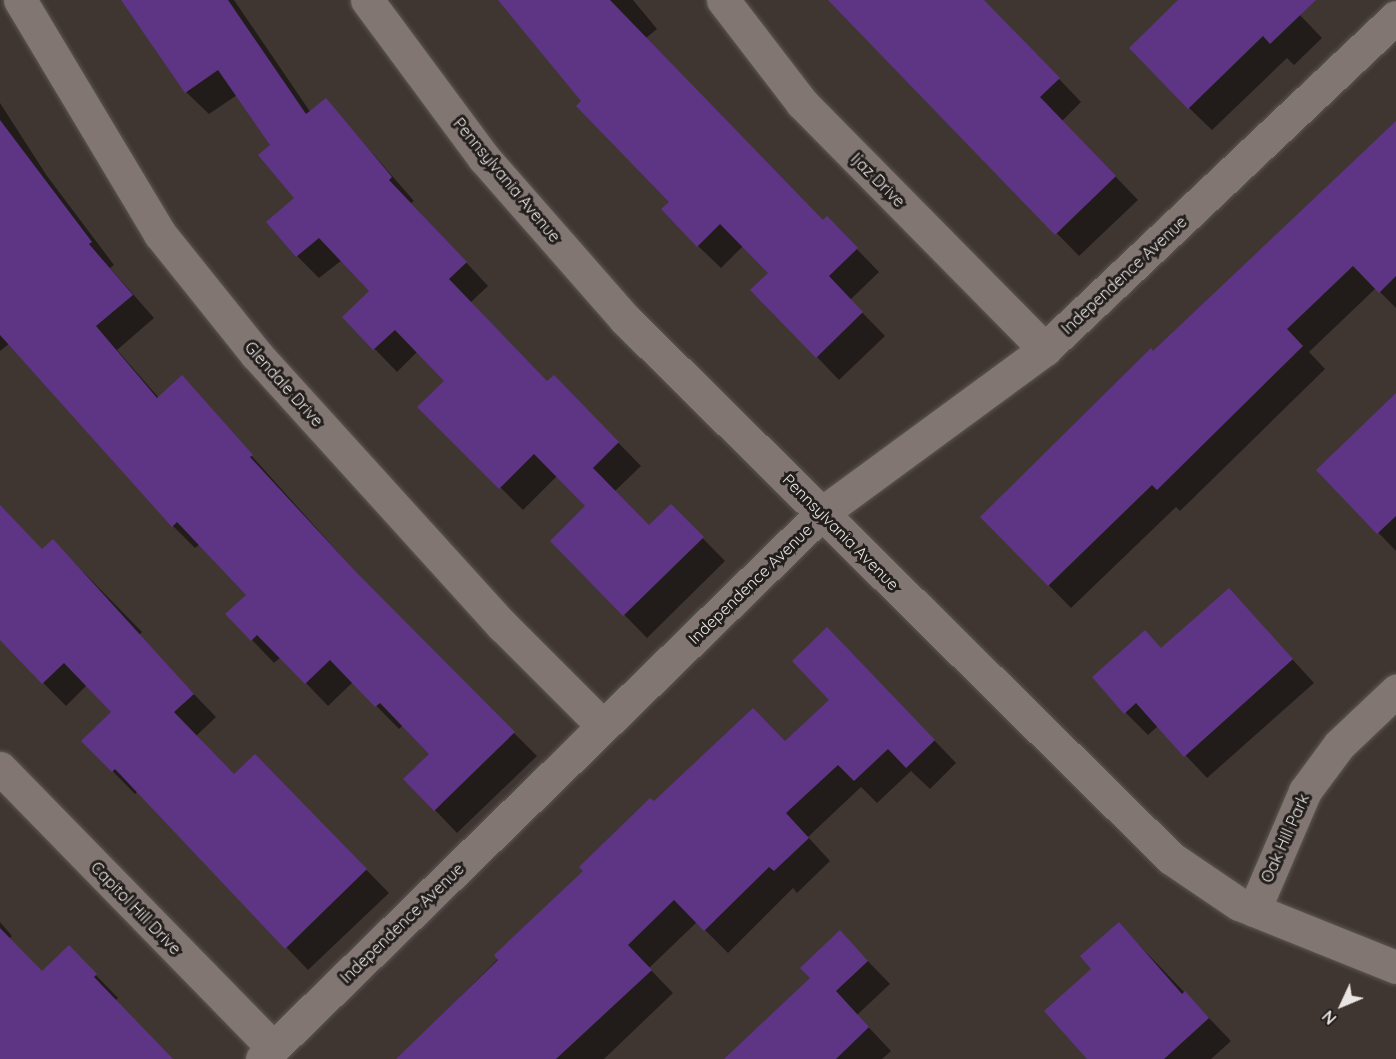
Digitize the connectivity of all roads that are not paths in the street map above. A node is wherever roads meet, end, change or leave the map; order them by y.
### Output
1 (20, 0) edge
2 (367, 0) edge
3 (723, 0) edge
4 (1396, 17) edge
5 (1045, 349) junction
6 (822, 513) junction
7 (1396, 691) edge
8 (603, 726) junction
9 (0, 768) edge
10 (1254, 910) junction
11 (1396, 967) edge
12 (267, 1054) edge

1 - 8 street, Glendale Drive
2 - 6 street, Pennsylvania Avenue
3 - 5 street, Ijaz Drive
4 - 5 street, Independence Avenue
5 - 6 street, Independence Avenue
6 - 8 street, Independence Avenue
6 - 10 street, Pennsylvania Avenue
7 - 10 street, Oak Hill Park
8 - 12 street, Independence Avenue
9 - 12 street, Capitol Hill Drive
10 - 11 street, Pennsylvania Avenue

